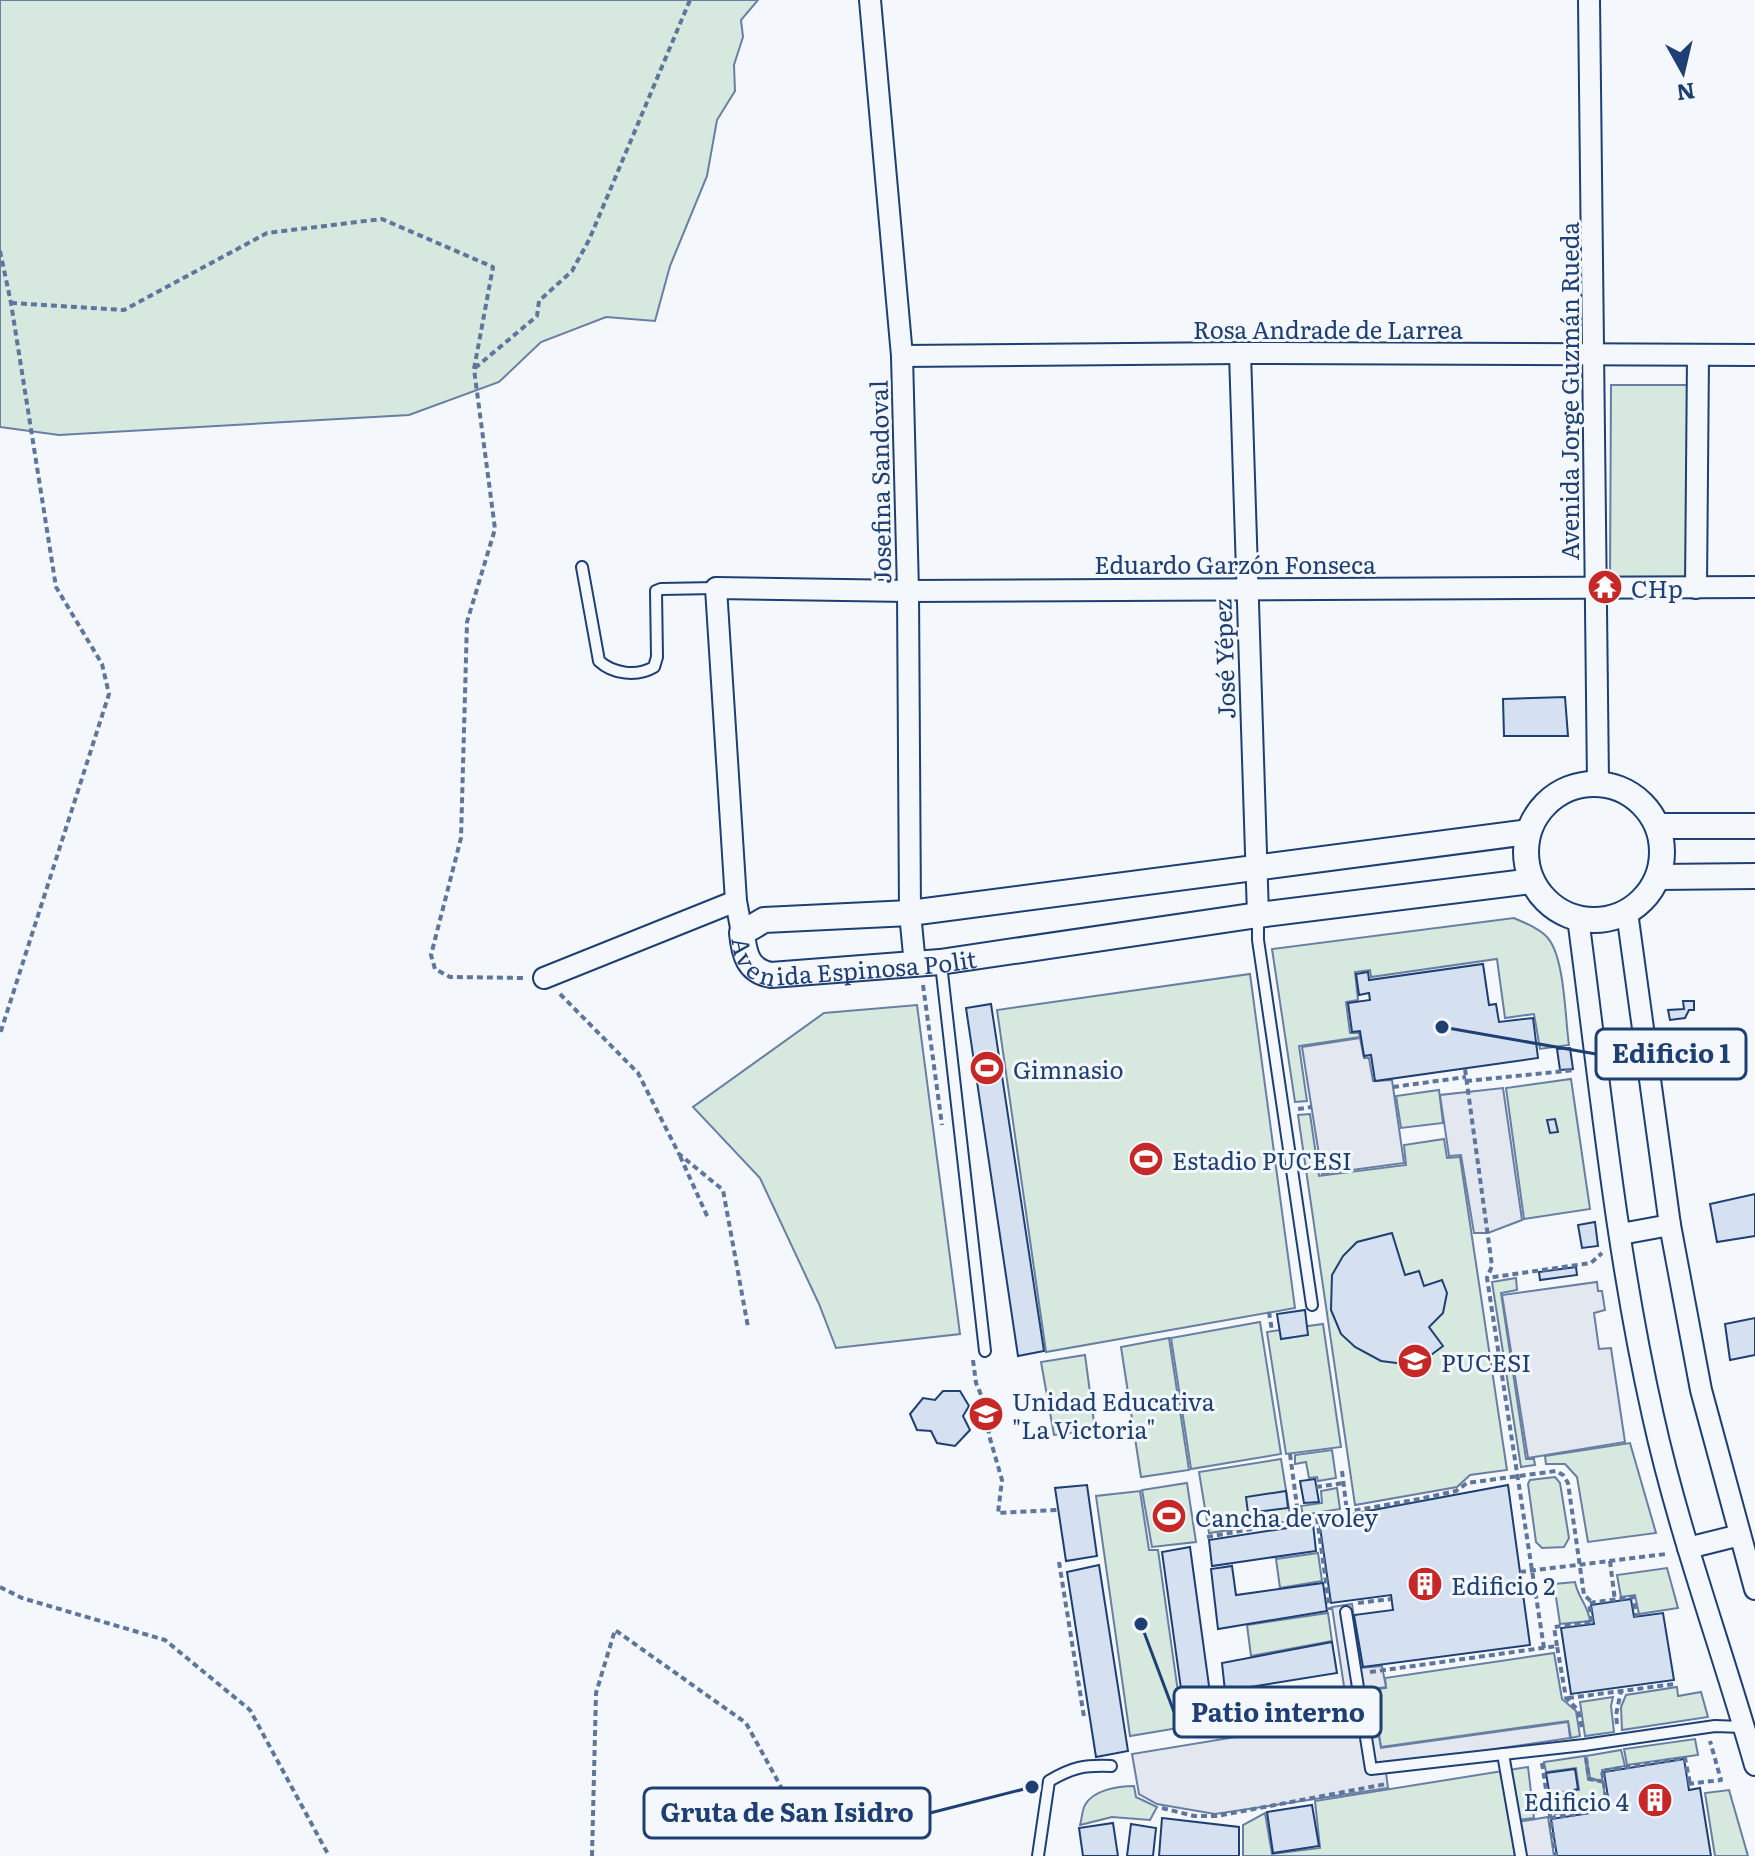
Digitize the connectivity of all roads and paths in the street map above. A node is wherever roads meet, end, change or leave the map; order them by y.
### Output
1 (690, 0) edge
2 (870, 0) edge
3 (1589, 0) edge
4 (0, 251) edge
5 (11, 303) junction
6 (1240, 353) junction
7 (1755, 355) edge
8 (902, 356) junction
9 (1594, 356) junction
10 (1698, 356) junction
11 (474, 369) junction
12 (582, 567) dead end
13 (1755, 587) edge
14 (716, 588) junction
15 (1595, 588) junction
16 (1696, 588) junction
17 (1247, 589) junction
18 (908, 591) junction
19 (1598, 782) junction
20 (1658, 826) junction
21 (1755, 826) edge
22 (1528, 832) junction
23 (1255, 870) junction
24 (1755, 876) edge
25 (1658, 877) junction
26 (1532, 881) junction
27 (736, 901) junction
28 (1627, 912) junction
29 (910, 913) junction
30 (1258, 915) junction
31 (1578, 918) junction
32 (742, 933) junction
33 (940, 962) junction
34 (915, 965) junction
35 (544, 978) junction
36 (0, 1034) edge
37 (1465, 1069) dead end
38 (1575, 1070) dead end
39 (1466, 1079) junction
40 (1393, 1087) dead end
41 (1312, 1107) dead end
42 (1291, 1110) dead end
43 (679, 1154) junction
44 (708, 1218) dead end
45 (1670, 1225) junction
46 (1621, 1234) junction
47 (1602, 1253) dead end
48 (1487, 1278) junction
49 (1312, 1305) dead end
50 (1269, 1312) dead end
51 (748, 1327) dead end
52 (1272, 1331) dead end
53 (985, 1351) dead end
54 (1290, 1454) dead end
55 (1342, 1471) dead end
56 (1518, 1478) junction
57 (1344, 1483) junction
58 (1316, 1487) dead end
59 (1347, 1512) junction
60 (1299, 1521) junction
61 (1740, 1535) junction
62 (1207, 1537) dead end
63 (1688, 1548) junction
64 (1666, 1554) dead end
65 (1610, 1561) junction
66 (1059, 1562) dead end
67 (1580, 1565) junction
68 (1532, 1571) junction
69 (1520, 1572) dead end
70 (0, 1587) edge
71 (1755, 1589) edge
72 (1615, 1600) junction
73 (1593, 1603) junction
74 (1346, 1612) dead end
75 (1634, 1615) dead end
76 (1557, 1646) junction
77 (1544, 1648) junction
78 (1383, 1670) dead end
79 (1675, 1684) dead end
80 (1621, 1691) junction
81 (1566, 1698) junction
82 (1084, 1717) dead end
83 (1618, 1732) dead end
84 (1709, 1735) dead end
85 (1748, 1735) edge
86 (1584, 1745) junction
87 (1503, 1754) junction
88 (1755, 1765) edge
89 (1111, 1766) dead end
90 (1505, 1766) junction
91 (1604, 1782) junction
92 (1394, 1783) dead end
93 (1162, 1808) dead end
94 (798, 1818) dead end
95 (1550, 1818) junction
96 (329, 1856) edge
97 (592, 1856) edge
98 (1038, 1856) edge
99 (1521, 1856) edge
100 (1556, 1856) edge

1 - 11 path
2 - 8 street, Josefina Sandoval
3 - 9 street, Avenida Jorge Guzmán Rueda
4 - 5 path
5 - 11 path
5 - 36 path
6 - 8 street, Rosa Andrade de Larrea
6 - 9 street, Rosa Andrade de Larrea
6 - 17 street, José Yépez
7 - 10 street, Rosa Andrade de Larrea
8 - 18 street, Josefina Sandoval
9 - 10 street, Rosa Andrade de Larrea
9 - 15 street, Avenida Jorge Guzmán Rueda
10 - 16 street
11 - 35 path
12 - 14 lane
13 - 16 street, Eduardo Garzón Fonseca
14 - 18 street, Eduardo Garzón Fonseca
14 - 27 street
15 - 16 street, Eduardo Garzón Fonseca
15 - 17 street, Eduardo Garzón Fonseca
15 - 19 street, Avenida Jorge Guzmán Rueda
17 - 18 street, Eduardo Garzón Fonseca
17 - 23 street, José Yépez
18 - 29 street, Josefina Sandoval
19 - 20 street
19 - 22 street
20 - 21 street
20 - 25 street
22 - 23 street, Avenida Espinosa Polit
22 - 26 street
23 - 29 street, Avenida Espinosa Polit
23 - 30 street, José Yépez
24 - 25 street
25 - 28 street
26 - 30 street, Avenida Espinosa Polit
26 - 31 street
27 - 32 street
27 - 35 street
28 - 31 street
28 - 45 street
29 - 32 street, Avenida Espinosa Polit
29 - 34 street, Josefina Sandoval
30 - 33 street, Avenida Espinosa Polit
30 - 49 lane
31 - 46 street
32 - 34 street, Avenida Espinosa Polit
33 - 34 street, Avenida Espinosa Polit
33 - 53 lane
35 - 43 path
37 - 39 path
38 - 39 path
39 - 40 path
39 - 48 path
41 - 42 path
43 - 44 path
43 - 51 path
45 - 46 street
45 - 61 street
46 - 63 street
47 - 48 path
48 - 56 path
50 - 52 path
54 - 60 path
55 - 57 path
56 - 59 path
56 - 67 path
56 - 68 path
57 - 58 path
57 - 59 path
59 - 60 path
60 - 62 path
61 - 63 street
61 - 71 street
63 - 85 street
64 - 65 path
65 - 67 path
65 - 72 path
66 - 82 path
67 - 68 path
67 - 73 path
68 - 69 path
68 - 77 path
70 - 96 path
72 - 73 path
72 - 75 path
73 - 76 path
74 - 87 lane
76 - 77 path
76 - 81 path
77 - 78 path
79 - 80 path
80 - 81 path
80 - 83 path
81 - 86 path
84 - 91 path
85 - 86 lane
85 - 88 street
86 - 87 lane
86 - 91 path
87 - 90 lane
89 - 98 lane
90 - 95 path
90 - 99 lane
91 - 95 path
92 - 93 path
94 - 97 path
95 - 100 path

